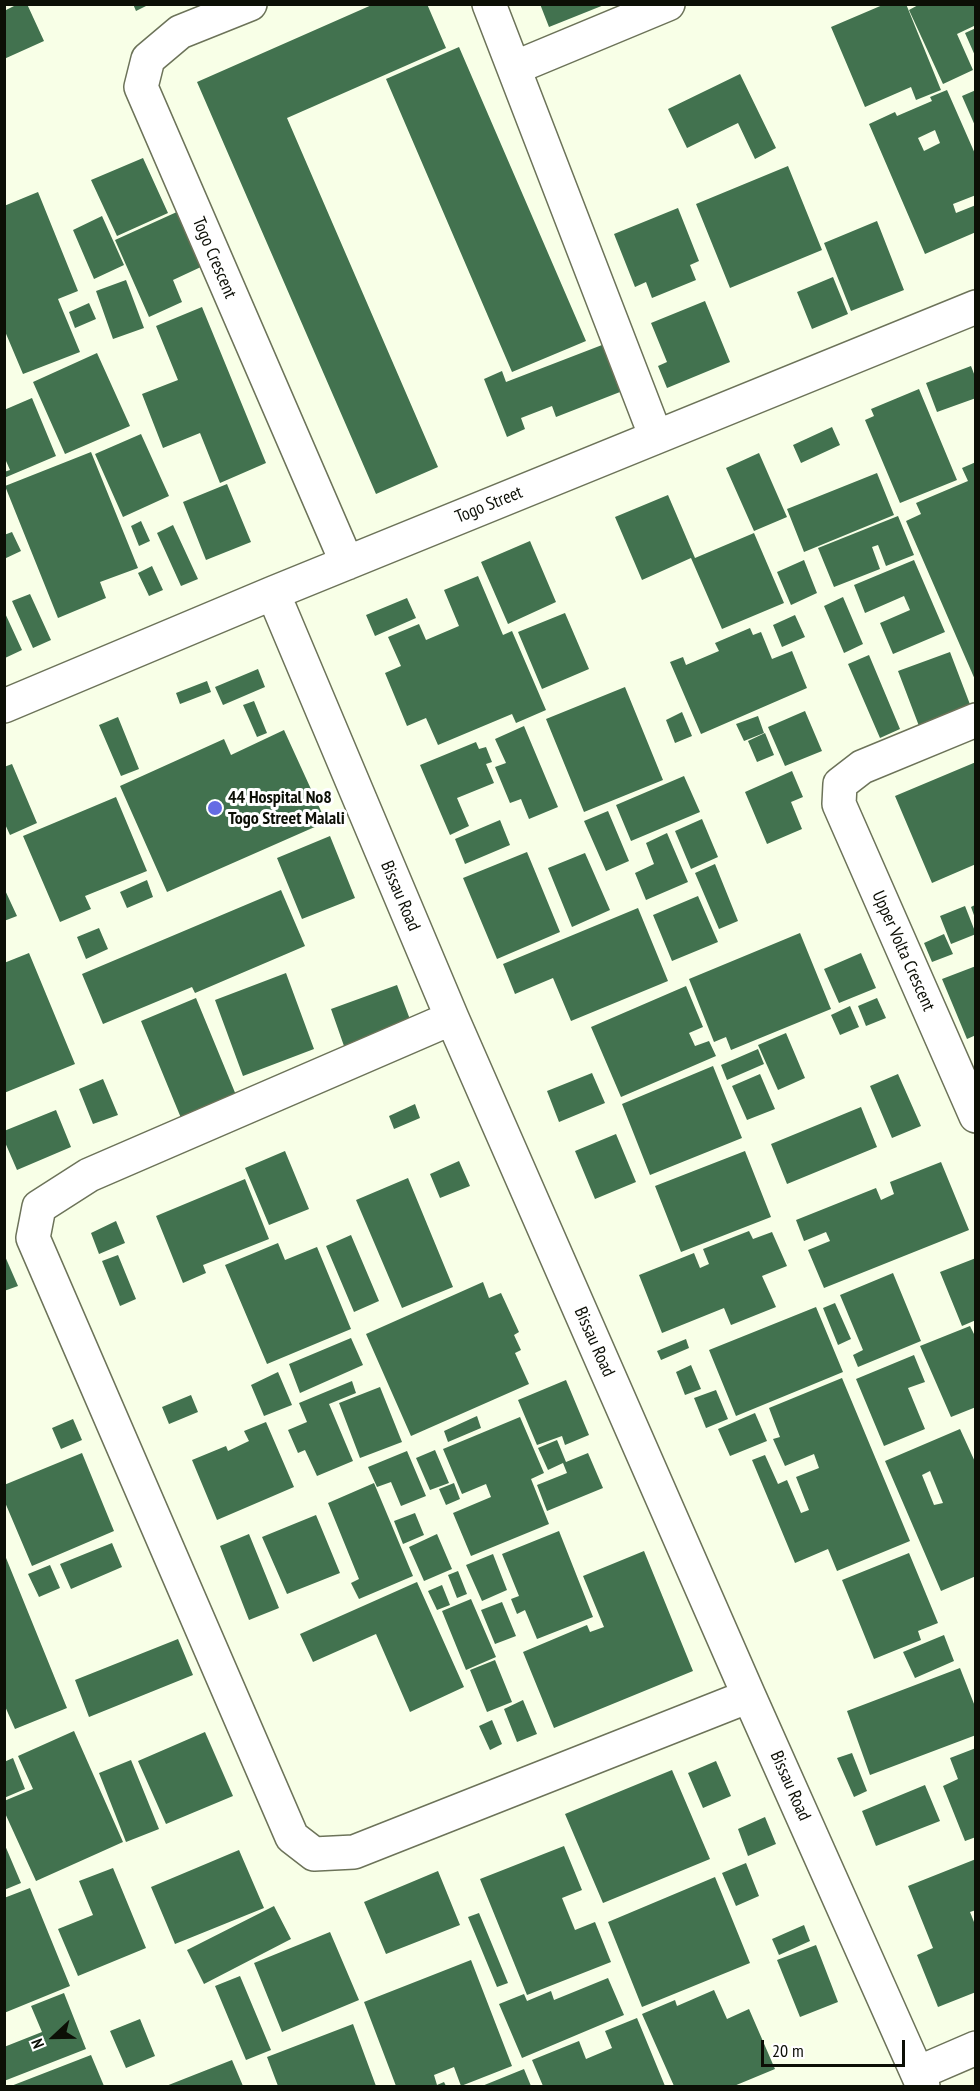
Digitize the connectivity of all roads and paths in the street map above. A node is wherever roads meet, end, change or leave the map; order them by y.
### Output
1 (250, 4) edge
2 (489, 4) edge
3 (668, 4) edge
4 (514, 68) junction
5 (975, 307) edge
6 (656, 437) junction
7 (346, 563) junction
8 (273, 593) junction
9 (4, 706) edge
10 (975, 720) edge
11 (452, 1018) junction
12 (975, 1116) edge
13 (749, 1696) junction
14 (975, 2048) edge
15 (921, 2080) edge

1 - 7 street, Togo Crescent
2 - 4 street
3 - 4 street
4 - 6 street
5 - 6 street, Togo Street
6 - 7 street, Togo Street
7 - 8 street, Togo Street
8 - 9 street, Togo Street
8 - 11 street, Bissau Road
10 - 12 street, Upper Volta Crescent
11 - 13 street, Bissau Road
11 - 13 street
13 - 15 street, Bissau Road
14 - 15 street

